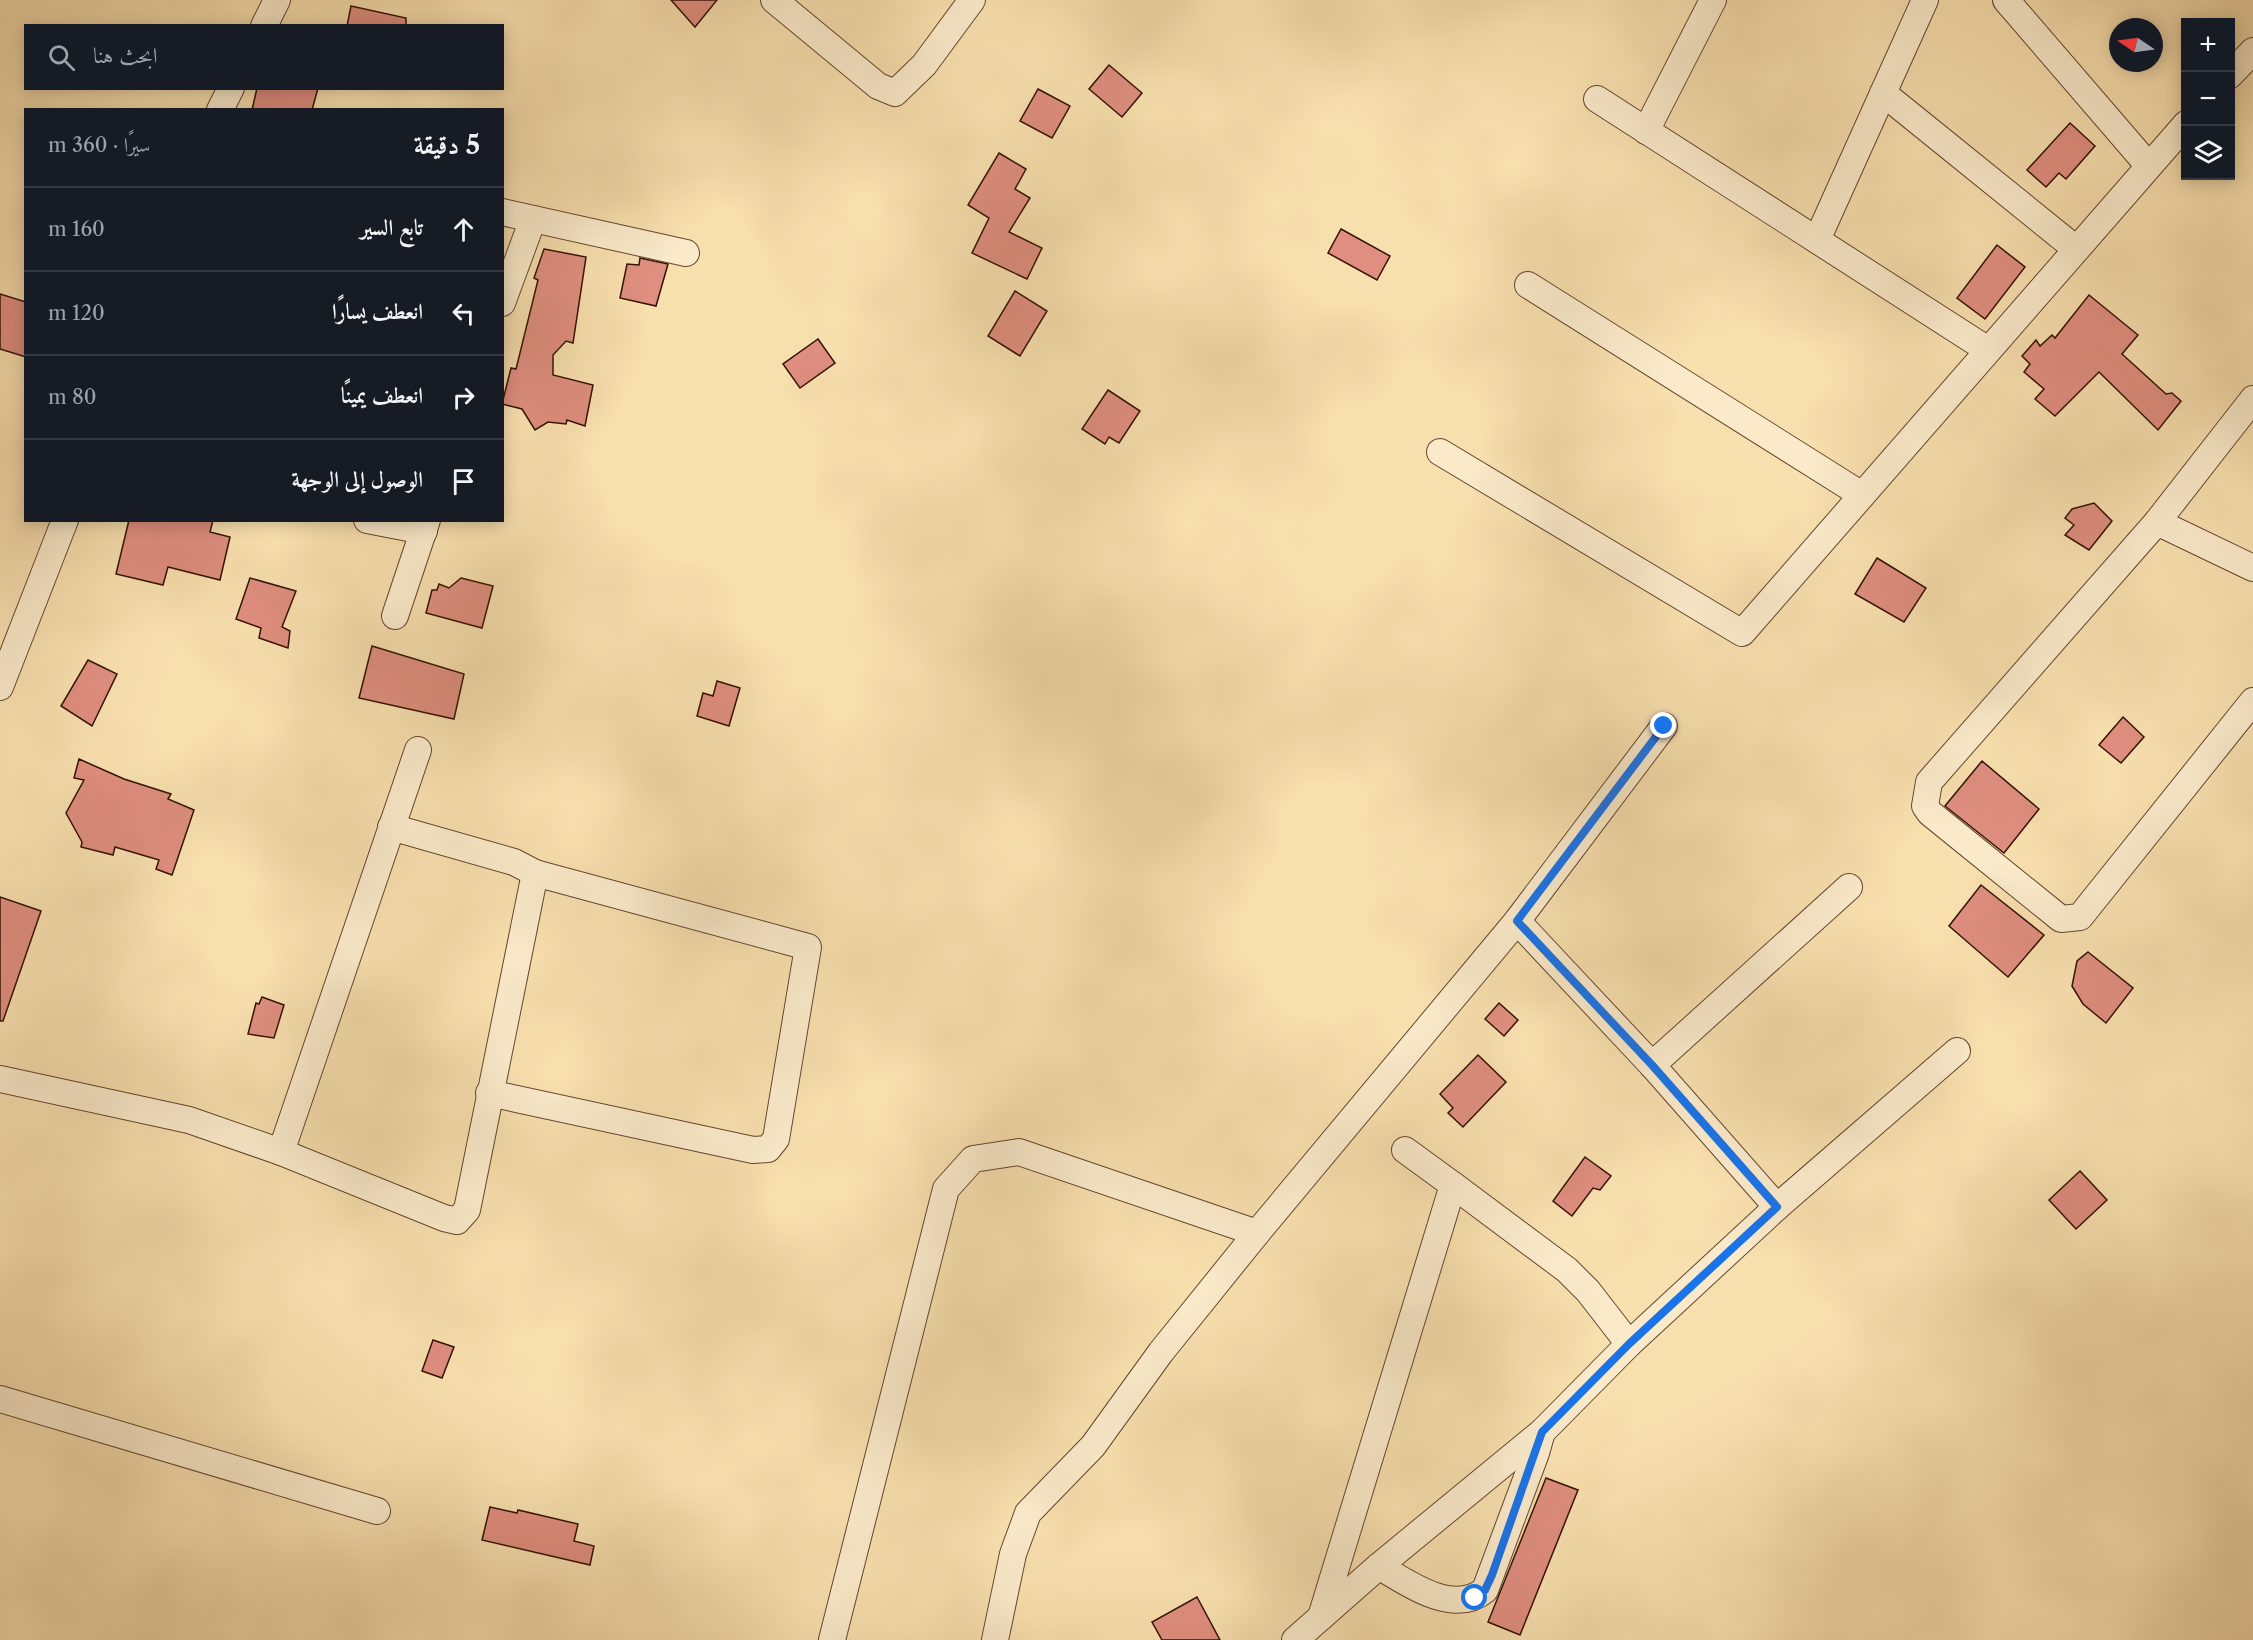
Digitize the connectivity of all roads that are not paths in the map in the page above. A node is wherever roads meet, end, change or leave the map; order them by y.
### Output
1 (277, 0) edge
2 (774, 0) edge
3 (972, 0) edge
4 (1713, 0) edge
5 (1925, 0) edge
6 (2006, 0) edge
7 (265, 24) edge
8 (2253, 51) edge
9 (2233, 72) edge
10 (230, 90) edge
11 (1883, 93) junction
12 (1597, 99) dead end
13 (221, 108) edge
14 (2184, 126) edge
15 (1646, 131) junction
16 (2148, 165) junction
17 (504, 212) edge
18 (533, 219) junction
19 (1817, 240) junction
20 (2076, 249) junction
21 (686, 253) dead end
22 (1528, 285) dead end
23 (504, 298) edge
24 (1988, 350) junction
25 (2253, 399) edge
26 (1440, 452) dead end
27 (1862, 495) junction
28 (64, 522) edge
29 (387, 522) edge
30 (2157, 522) junction
31 (426, 526) edge
32 (2253, 568) edge
33 (395, 616) dead end
34 (0, 687) edge
35 (2253, 701) edge
36 (1664, 726) dead end
37 (418, 750) dead end
38 (391, 827) junction
39 (535, 873) junction
40 (1848, 887) dead end
41 (1517, 921) junction
42 (1957, 1051) dead end
43 (1652, 1065) junction
44 (0, 1079) edge
45 (489, 1094) junction
46 (1405, 1150) dead end
47 (280, 1152) junction
48 (1453, 1185) junction
49 (1777, 1207) junction
50 (1257, 1233) junction
51 (1629, 1344) junction
52 (0, 1399) edge
53 (1542, 1432) junction
54 (377, 1511) dead end
55 (1379, 1566) junction
56 (1321, 1616) junction
57 (832, 1640) edge
58 (994, 1640) edge
59 (1295, 1640) edge
60 (1313, 1640) edge

1 - 7 street
2 - 3 street
4 - 15 street
5 - 11 street
6 - 16 street
8 - 9 street
10 - 13 street
11 - 19 street
11 - 20 street
12 - 15 street
14 - 16 street
15 - 19 street
16 - 20 street
17 - 18 street
18 - 21 street
18 - 23 street
19 - 24 street
20 - 24 street
22 - 27 street
24 - 27 street
25 - 30 street
26 - 27 street
28 - 34 street
29 - 31 street
30 - 32 street
30 - 35 street
31 - 33 street
36 - 41 street
37 - 38 street
38 - 39 street
38 - 47 street
39 - 45 street
39 - 45 street
40 - 43 street
41 - 43 street
41 - 50 street
42 - 49 street
43 - 49 street
44 - 47 street
45 - 47 street
46 - 48 street
48 - 51 street
48 - 56 street
49 - 51 street
50 - 57 street
50 - 58 street
51 - 53 street
52 - 54 street
53 - 55 street
53 - 55 street
55 - 56 street
56 - 59 street
56 - 60 street

